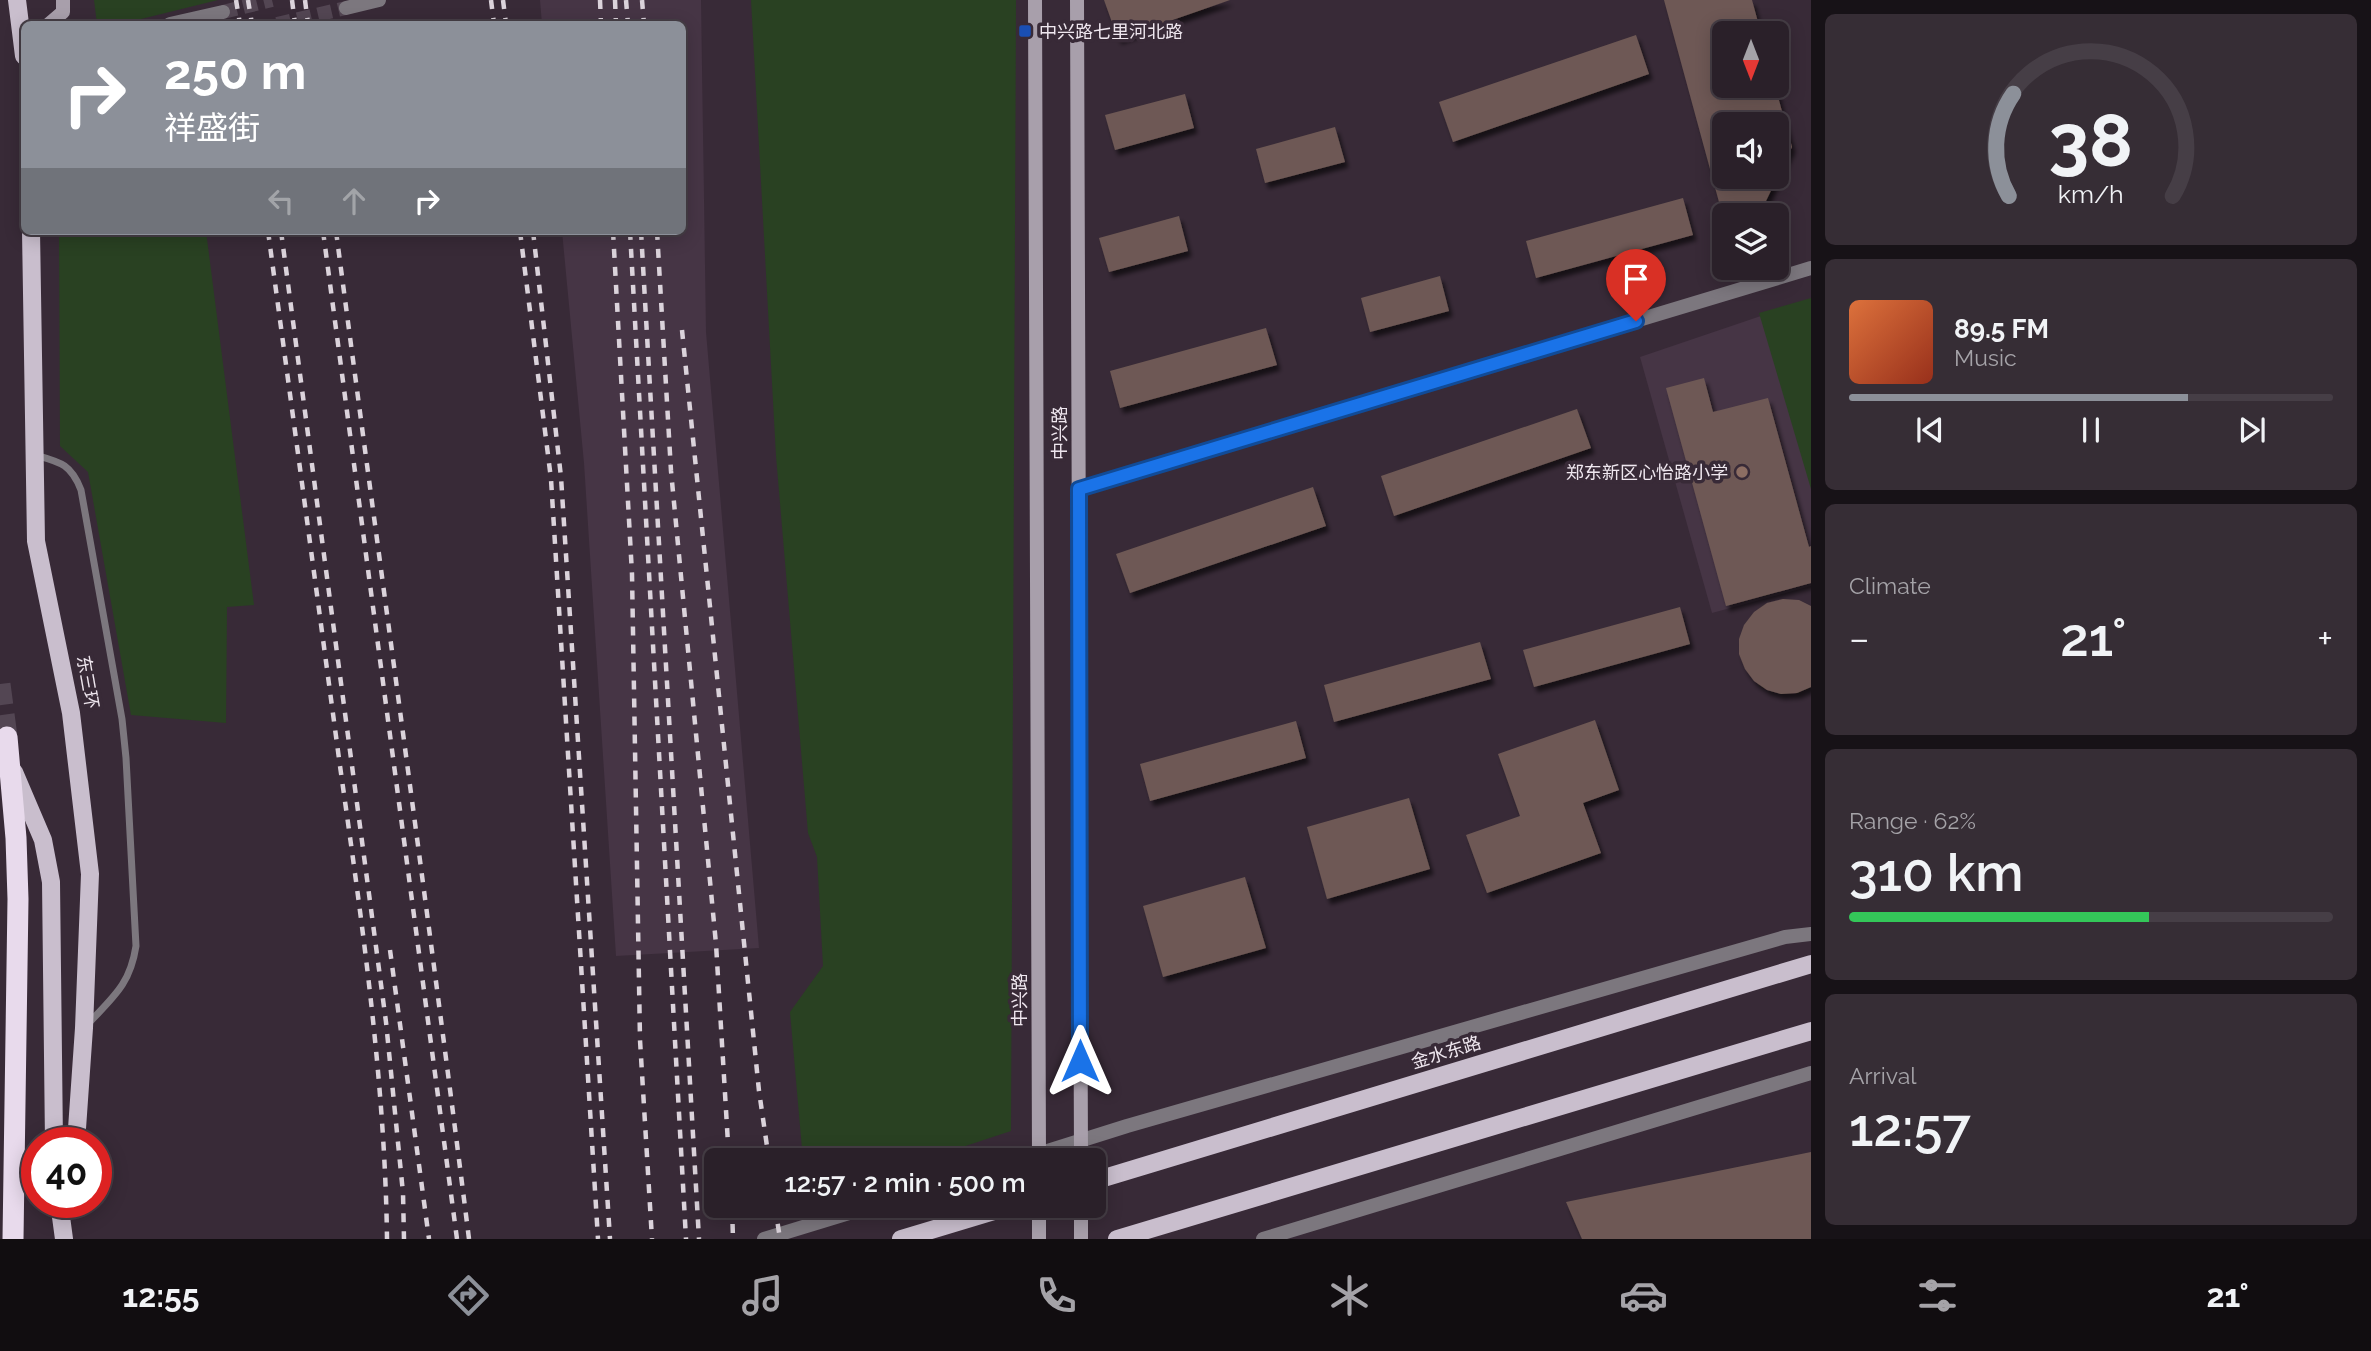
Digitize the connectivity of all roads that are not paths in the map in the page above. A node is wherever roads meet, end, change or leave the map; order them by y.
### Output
1 (17, 0) edge
2 (63, 0) edge
3 (379, 0) edge
4 (1035, 0) edge
5 (1077, 0) edge
6 (346, 8) tunnel mouth
7 (223, 12) tunnel mouth
8 (52, 21) edge
9 (183, 21) edge
10 (21, 27) edge
11 (31, 235) edge
12 (1811, 268) edge
13 (33, 454) junction
14 (1079, 489) junction
15 (7, 737) dead end
16 (9, 760) junction
17 (1811, 934) edge
18 (1811, 964) edge
19 (85, 1028) junction
20 (1811, 1031) edge
21 (1811, 1073) edge
22 (54, 1127) edge
23 (77, 1127) edge
24 (1081, 1141) junction
25 (1039, 1148) edge
26 (1063, 1148) edge
27 (1081, 1148) edge
28 (1106, 1177) edge
29 (62, 1218) edge
30 (69, 1218) edge
31 (833, 1218) edge
32 (971, 1218) edge
33 (1039, 1218) edge
34 (1081, 1218) edge
35 (13, 1239) edge
36 (66, 1239) edge
37 (764, 1239) edge
38 (901, 1239) edge
39 (1039, 1239) edge
40 (1081, 1239) edge
41 (1117, 1239) edge
42 (1263, 1239) edge

1 - 10 main road
2 - 8 street
3 - 6 street
4 - 25 street, 中兴路
5 - 14 street, 中兴路
7 - 9 street
11 - 13 main road, 东三环
12 - 14 street
13 - 19 main road, 东三环
13 - 19 lane
14 - 24 street, 中兴路
15 - 16 highway
16 - 22 main road
16 - 35 highway
17 - 24 street
18 - 28 main road, 金水东路
19 - 23 main road, 东三环
20 - 41 main road
21 - 42 street
24 - 26 street
24 - 27 street, 中兴路
29 - 36 main road
30 - 36 main road
31 - 37 street
32 - 38 main road
33 - 39 street
34 - 40 street

